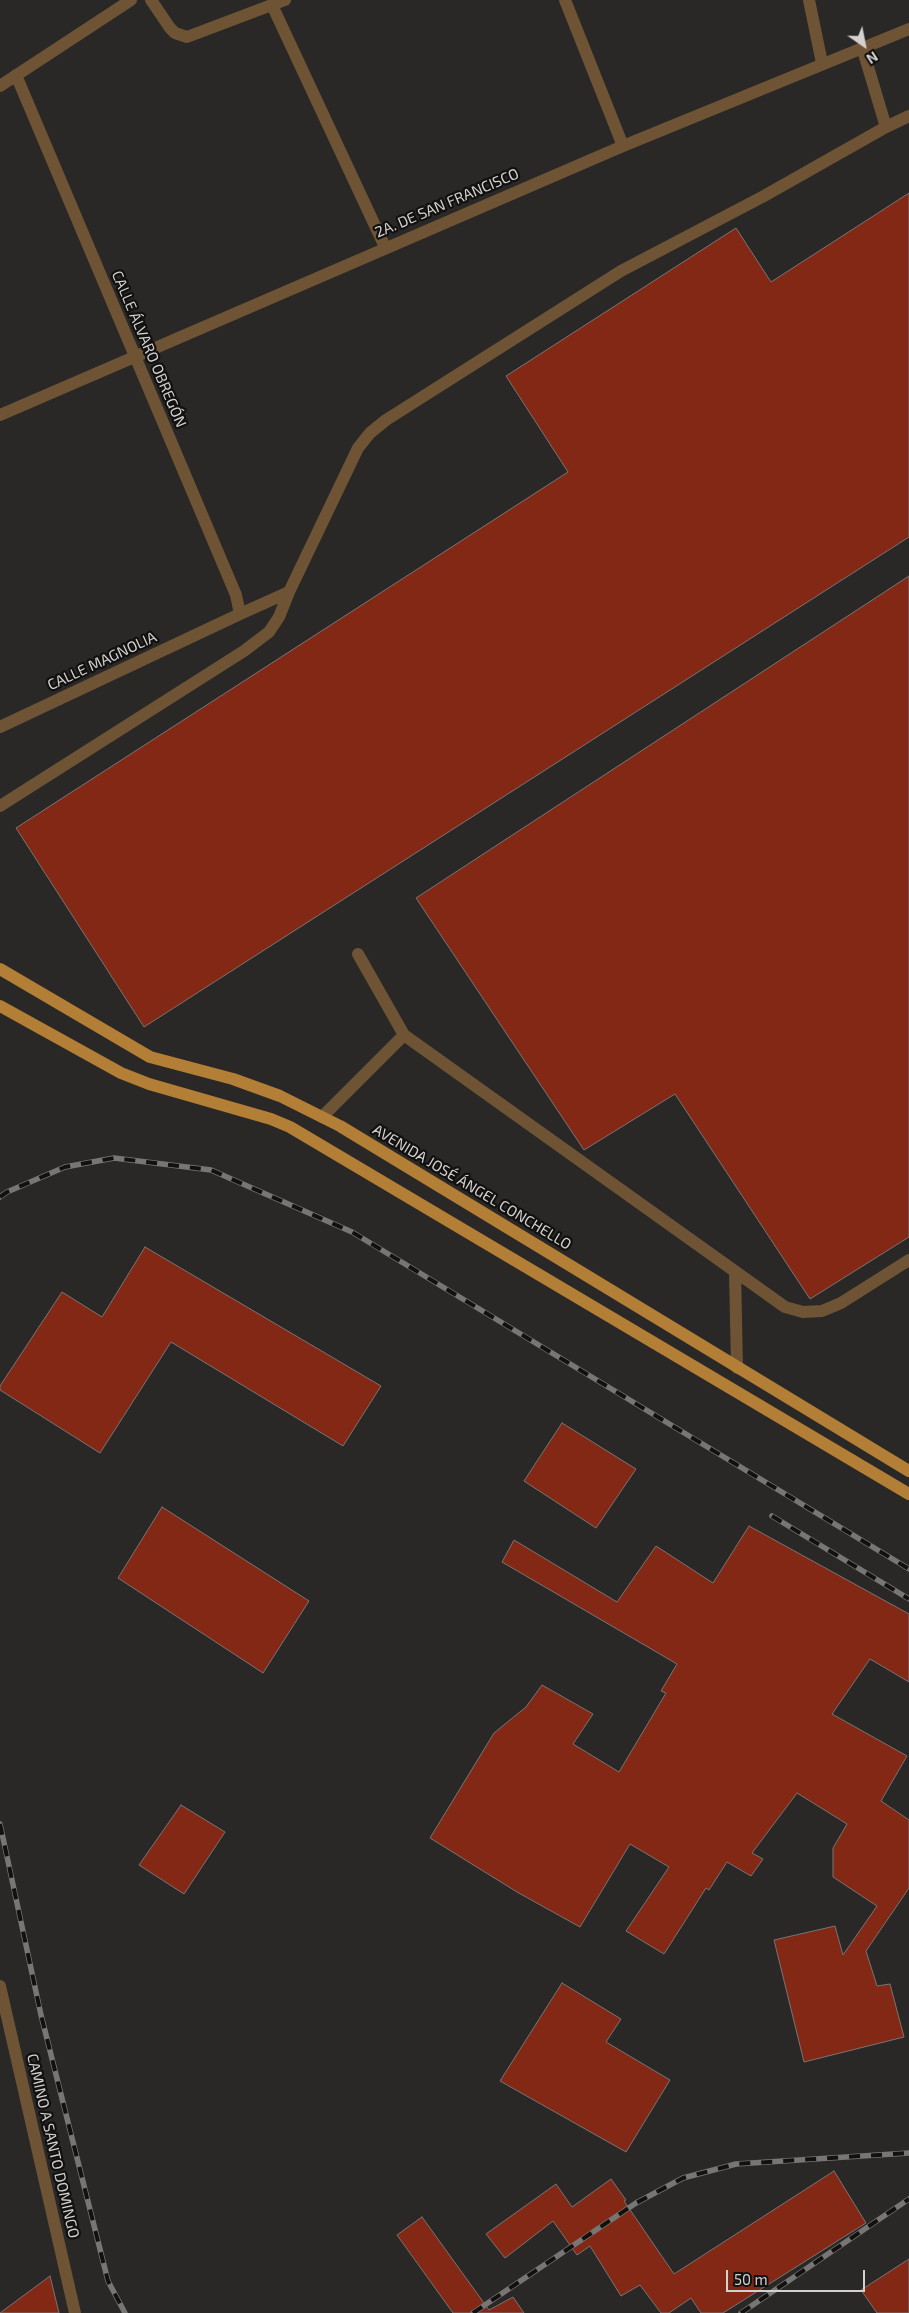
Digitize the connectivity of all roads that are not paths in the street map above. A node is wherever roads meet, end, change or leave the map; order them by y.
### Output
1 (131, 0) edge
2 (151, 0) edge
3 (285, 0) edge
4 (564, 0) edge
5 (809, 0) edge
6 (272, 5) junction
7 (909, 29) edge
8 (862, 47) junction
9 (822, 63) junction
10 (16, 76) junction
11 (0, 86) edge
12 (909, 116) edge
13 (886, 127) junction
14 (623, 146) junction
15 (385, 247) junction
16 (134, 356) junction
17 (0, 415) edge
18 (289, 592) junction
19 (240, 614) junction
20 (0, 727) edge
21 (0, 806) edge
22 (358, 954) dead end
23 (0, 969) edge
24 (0, 1006) edge
25 (404, 1035) junction
26 (322, 1116) junction
27 (909, 1260) edge
28 (736, 1271) junction
29 (737, 1368) junction
30 (909, 1471) edge
31 (909, 1494) edge
32 (0, 1986) edge
33 (75, 2313) edge

1 - 10 street
2 - 6 street
3 - 6 street
4 - 14 street
5 - 9 street
6 - 15 street
7 - 8 street, 2A. DE SAN FRANCISCO
8 - 9 street, 2A. DE SAN FRANCISCO
8 - 13 street
9 - 14 street, 2A. DE SAN FRANCISCO
10 - 11 street
10 - 16 street, CALLE ÁLVARO OBREGÓN
12 - 13 street
13 - 18 street
14 - 15 street, 2A. DE SAN FRANCISCO
15 - 16 street, 2A. DE SAN FRANCISCO
16 - 17 street, 2A. DE SAN FRANCISCO
16 - 19 street, CALLE ÁLVARO OBREGÓN
18 - 19 street
18 - 21 street
19 - 20 street, CALLE MAGNOLIA
22 - 25 street
23 - 26 main road, AVENIDA JOSÉ ÁNGEL CONCHELLO
24 - 31 main road
25 - 26 street
25 - 28 street
26 - 29 main road, AVENIDA JOSÉ ÁNGEL CONCHELLO
27 - 28 street
28 - 29 street
29 - 30 main road, AVENIDA JOSÉ ÁNGEL CONCHELLO
32 - 33 street, CAMINO A SANTO DOMINGO

